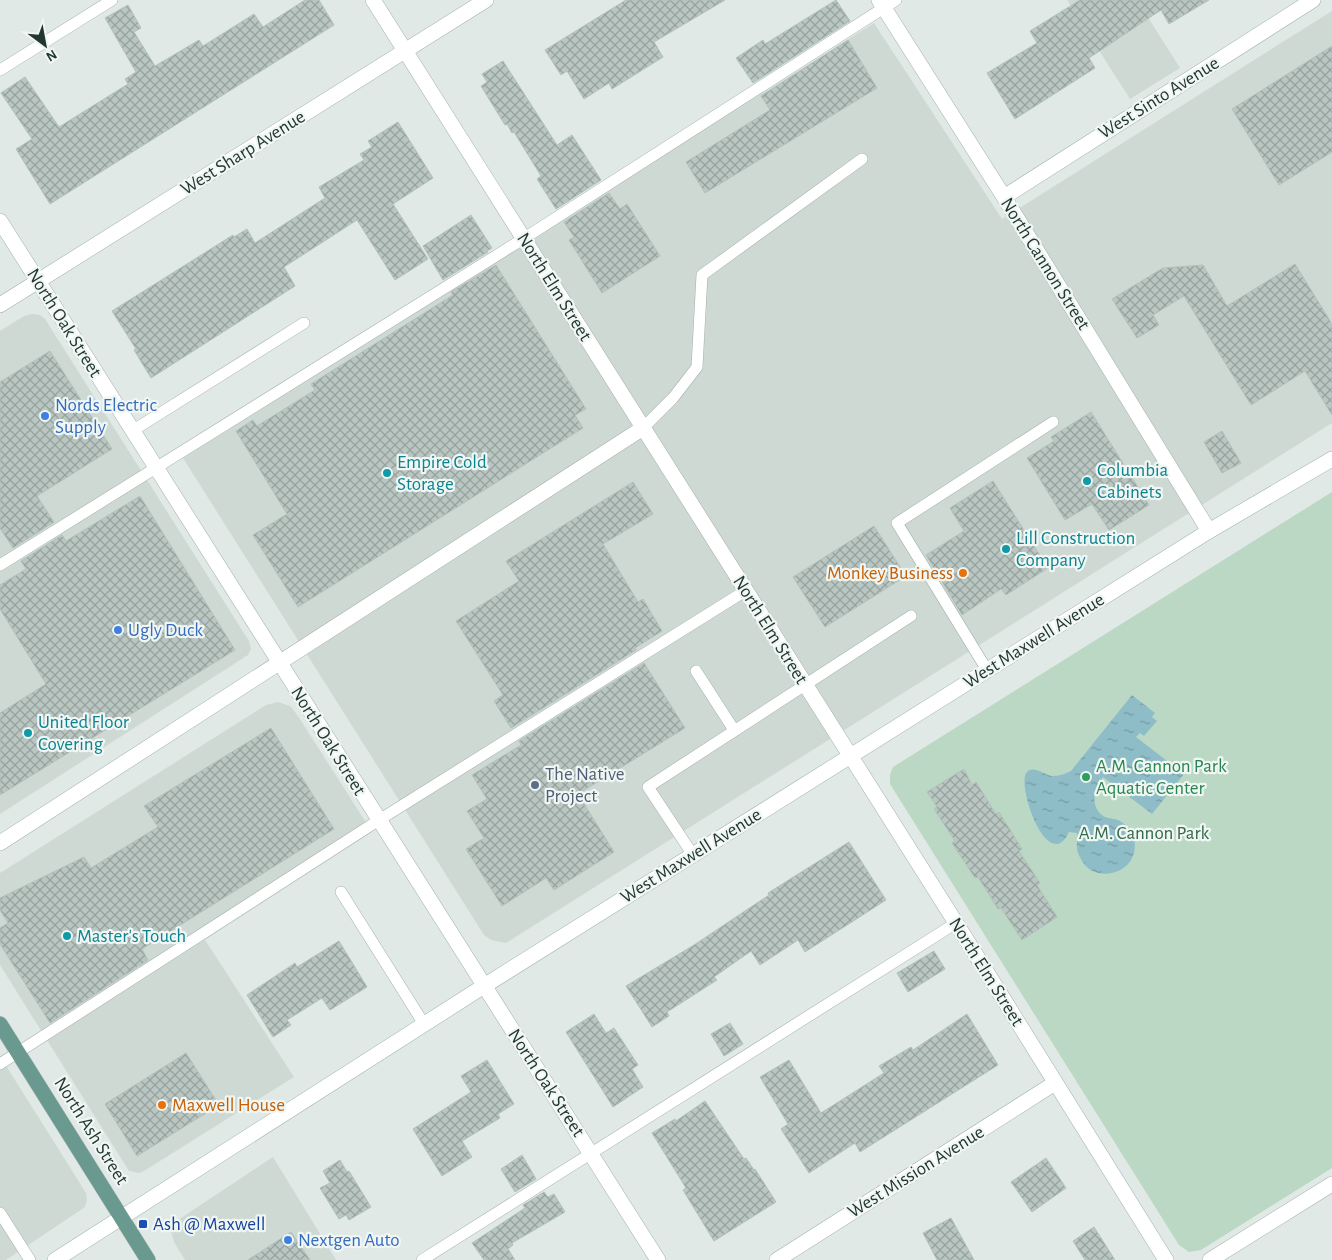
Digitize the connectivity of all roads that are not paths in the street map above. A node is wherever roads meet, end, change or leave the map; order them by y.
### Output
1 (112, 0) edge
2 (373, 0) edge
3 (486, 0) edge
4 (1313, 0) edge
5 (886, 2) edge
6 (405, 52) junction
7 (0, 70) edge
8 (862, 159) dead end
9 (1004, 196) junction
10 (0, 221) edge
11 (524, 239) junction
12 (37, 281) junction
13 (0, 305) edge
14 (304, 323) dead end
15 (1053, 422) dead end
16 (643, 428) junction
17 (132, 431) junction
18 (1332, 459) edge
19 (156, 469) junction
20 (1210, 531) junction
21 (0, 565) edge
22 (745, 591) junction
23 (910, 616) dead end
24 (279, 664) junction
25 (987, 670) junction
26 (696, 671) dead end
27 (804, 684) junction
28 (734, 730) junction
29 (851, 756) junction
30 (379, 820) junction
31 (0, 843) edge
32 (693, 855) junction
33 (341, 892) dead end
34 (956, 923) junction
35 (484, 986) junction
36 (0, 1024) edge
37 (424, 1024) junction
38 (18, 1052) junction
39 (0, 1064) edge
40 (1055, 1083) junction
41 (591, 1154) junction
42 (1332, 1184) edge
43 (0, 1213) edge
44 (122, 1218) junction
45 (30, 1260) edge
46 (55, 1260) edge
47 (148, 1260) edge
48 (422, 1260) edge
49 (658, 1260) edge
50 (777, 1260) edge
51 (1166, 1260) edge
52 (1210, 1260) edge

1 - 7 lane
2 - 6 street, North Elm Street
3 - 6 street, West Sharp Avenue
4 - 9 street, West Sinto Avenue
5 - 9 street, North Cannon Street
5 - 11 lane
6 - 11 street, North Elm Street
6 - 12 street, West Sharp Avenue
8 - 16 lane
9 - 20 street, North Cannon Street
10 - 12 street, North Oak Street
11 - 16 street, North Elm Street
11 - 19 lane
12 - 13 street, West Sharp Avenue
12 - 17 street, North Oak Street
14 - 17 lane
15 - 25 lane
16 - 22 street, North Elm Street
16 - 24 street
17 - 19 street, North Oak Street
18 - 20 street, West Maxwell Avenue
19 - 21 lane
19 - 24 street, North Oak Street
20 - 25 street, West Maxwell Avenue
22 - 27 street, North Elm Street
22 - 30 lane
23 - 27 lane
24 - 30 street, North Oak Street
24 - 31 street
25 - 29 street, West Maxwell Avenue
26 - 28 lane
27 - 28 lane
27 - 29 street, North Elm Street
28 - 32 lane
29 - 32 street, West Maxwell Avenue
29 - 34 street, North Elm Street
30 - 35 street, North Oak Street
30 - 38 lane
32 - 35 street, West Maxwell Avenue
33 - 37 lane
34 - 40 street, North Elm Street
34 - 41 lane
35 - 37 street, West Maxwell Avenue
35 - 41 street, North Oak Street
36 - 38 main road, North Ash Street
37 - 44 street, West Maxwell Avenue
38 - 39 lane
38 - 44 main road, North Ash Street
40 - 50 street, West Mission Avenue
40 - 51 street, North Elm Street
41 - 48 lane
41 - 49 street, North Oak Street
42 - 52 street
43 - 45 lane
44 - 46 street, West Maxwell Avenue
44 - 47 main road, North Ash Street

